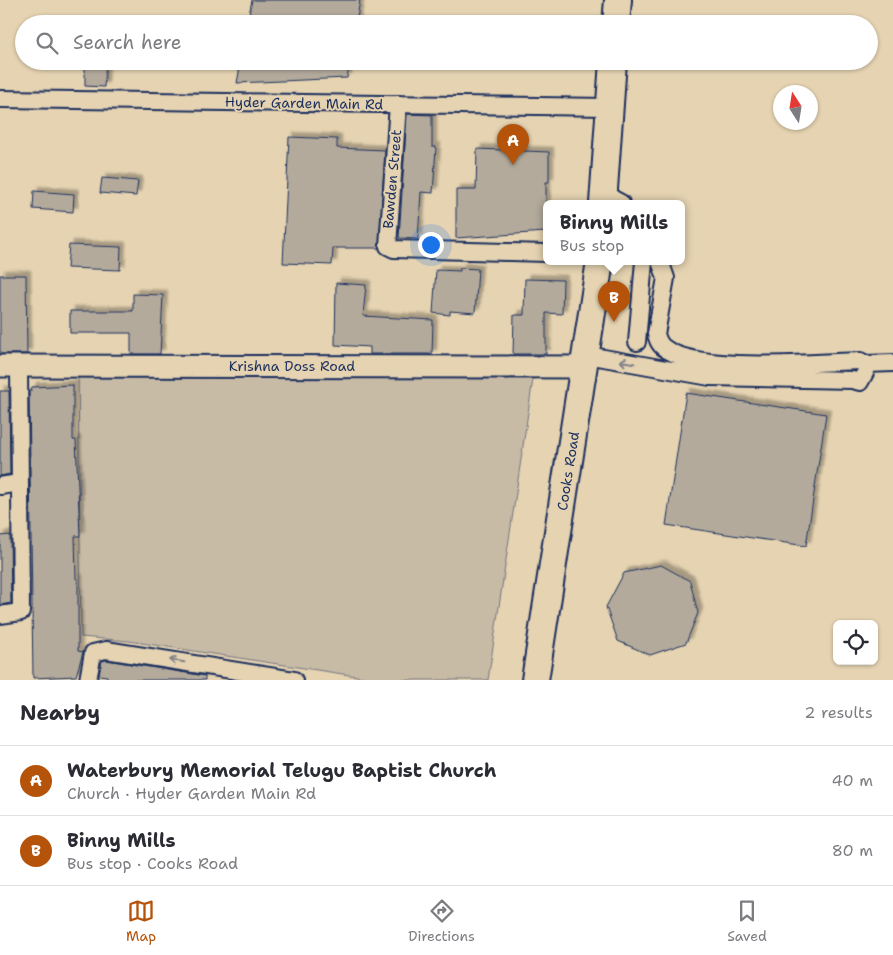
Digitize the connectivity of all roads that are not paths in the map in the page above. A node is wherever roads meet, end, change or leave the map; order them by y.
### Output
1 (618, 0) edge
2 (617, 15) edge
3 (612, 70) edge
4 (0, 98) edge
5 (398, 104) junction
6 (609, 107) junction
7 (609, 200) edge
8 (543, 253) edge
9 (599, 265) edge
10 (644, 265) edge
11 (661, 265) edge
12 (637, 342) dead end
13 (586, 361) junction
14 (893, 363) edge
15 (866, 364) junction
16 (9, 366) edge
17 (19, 483) junction
18 (0, 486) edge
19 (0, 615) edge
20 (88, 680) edge
21 (294, 680) edge
22 (535, 680) edge

1 - 2 main road
3 - 6 main road
4 - 5 street, Hyder Garden Main Rd
5 - 6 street, Hyder Garden Main Rd
5 - 8 street, Bawden Street
6 - 7 main road
9 - 13 main road, Cooks Road
10 - 12 street
11 - 15 street
15 -> 13 street
13 - 16 street, Krishna Doss Road
13 - 22 main road, Cooks Road
14 - 15 street
16 - 17 street
17 - 18 street
17 - 19 street
21 -> 20 street

